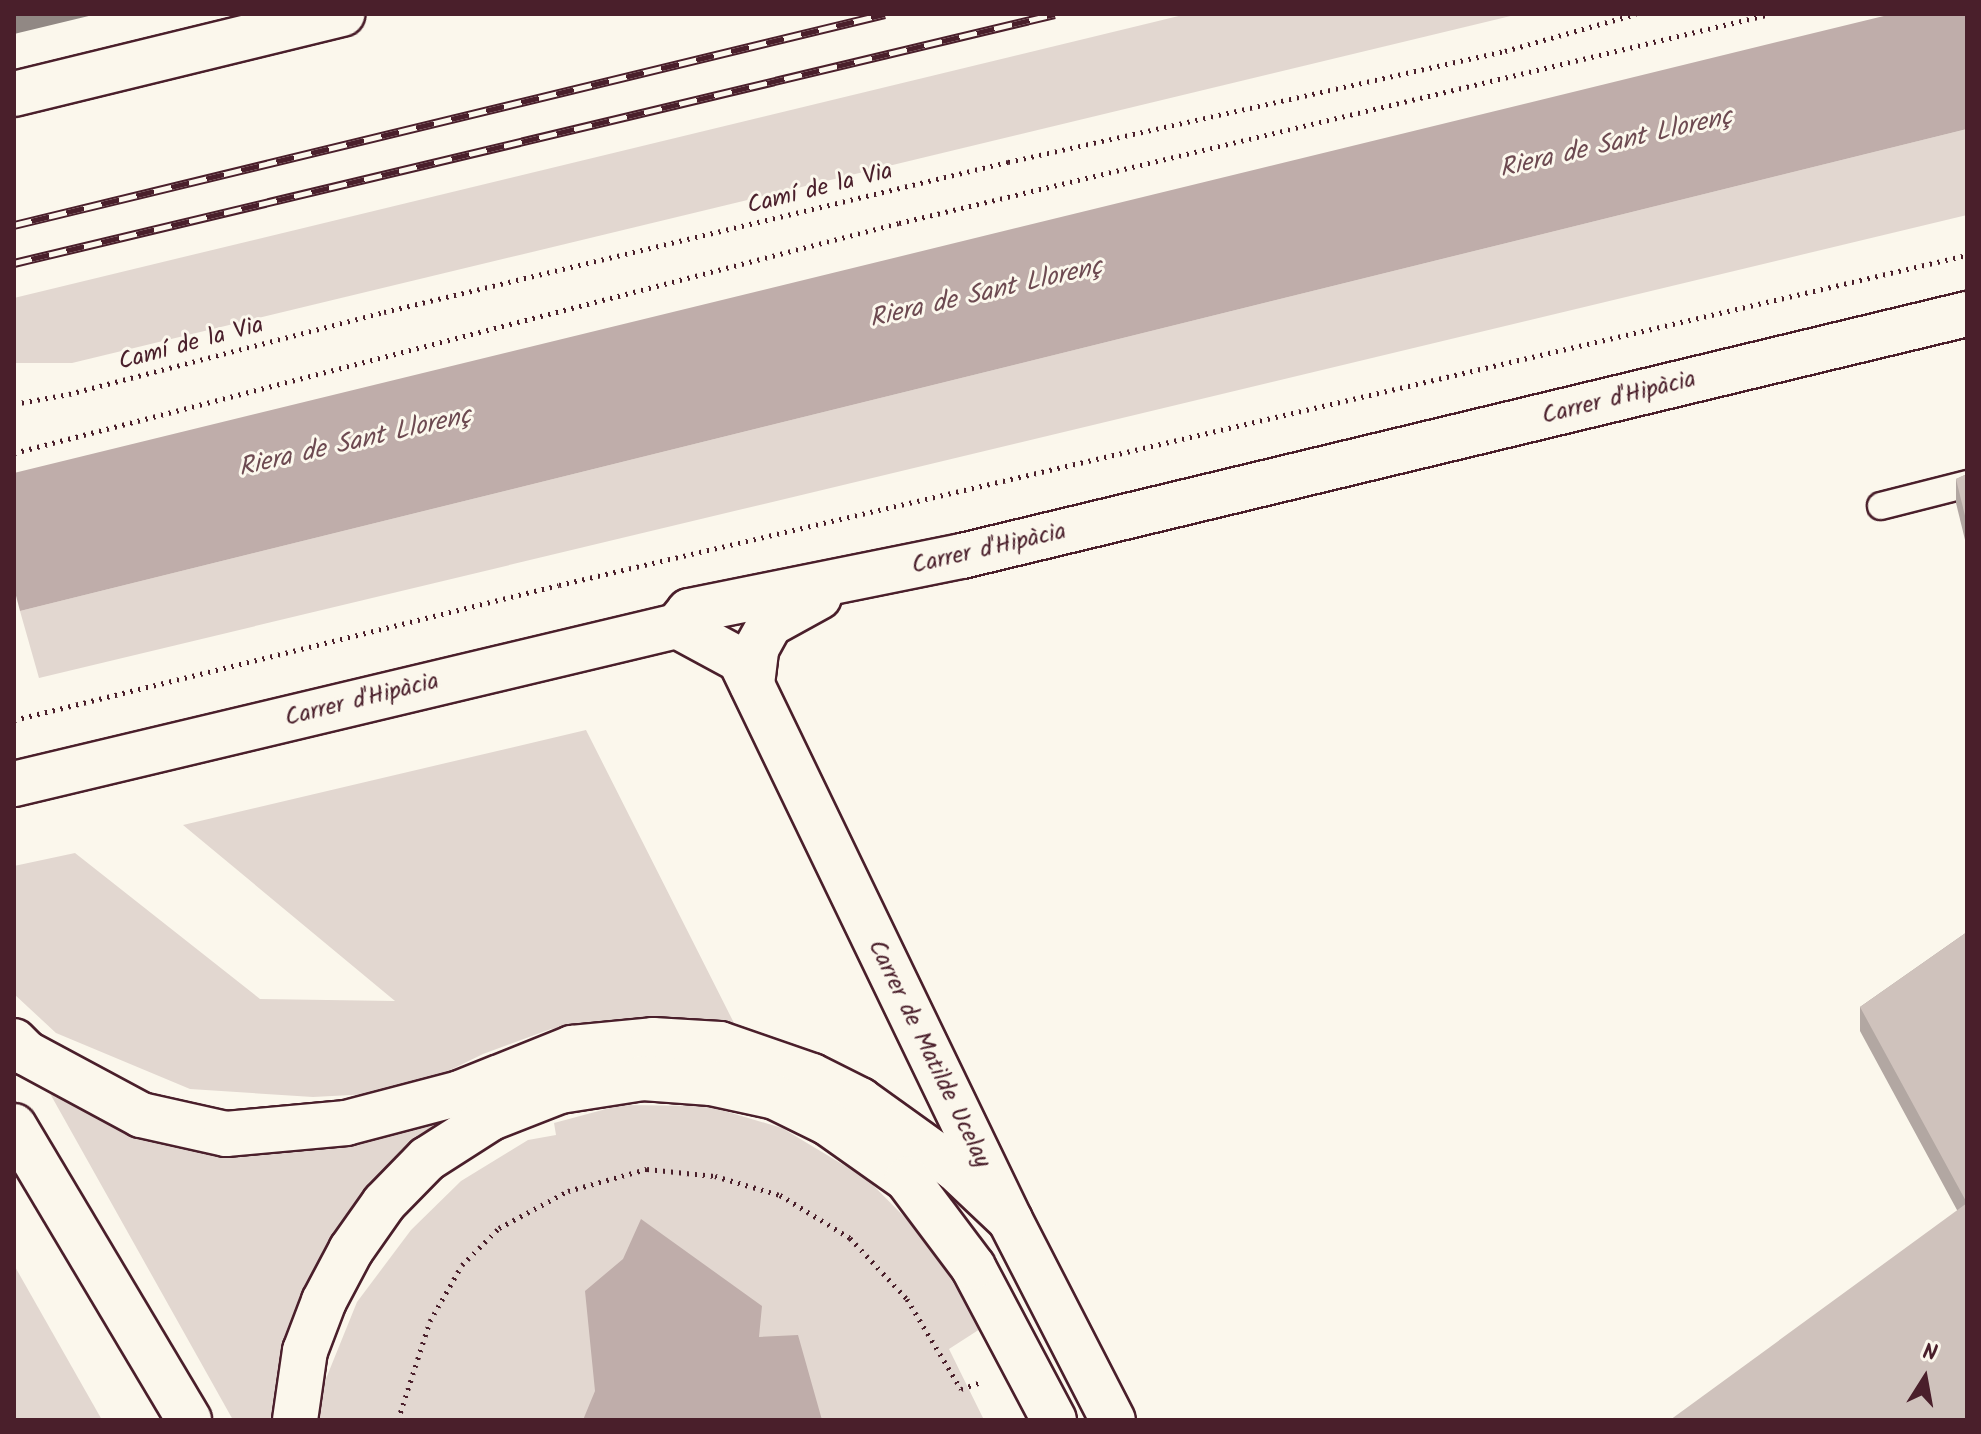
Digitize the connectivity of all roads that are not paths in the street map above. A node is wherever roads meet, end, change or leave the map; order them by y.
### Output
1 (342, 14) edge
2 (14, 94) edge
3 (1967, 314) edge
4 (1967, 484) edge
5 (1881, 506) dead end
6 (881, 575) junction
7 (677, 626) junction
8 (752, 684) junction
9 (14, 784) edge
10 (14, 1041) edge
11 (14, 1126) edge
12 (1010, 1220) junction
13 (189, 1420) edge
14 (295, 1420) edge
15 (1054, 1420) edge
16 (1113, 1420) edge

1 - 2 main road
3 - 6 main road, Carrer d'Hipàcia
4 - 5 lane
6 - 7 main road, Carrer d'Hipàcia
6 - 8 main road
7 - 8 main road, Carrer de Matilde Ucelay
7 - 9 main road, Carrer d'Hipàcia
8 - 12 main road, Carrer de Matilde Ucelay
10 - 12 main road
11 - 13 main road
12 - 16 main road, Carrer de Matilde Ucelay
14 - 15 main road

